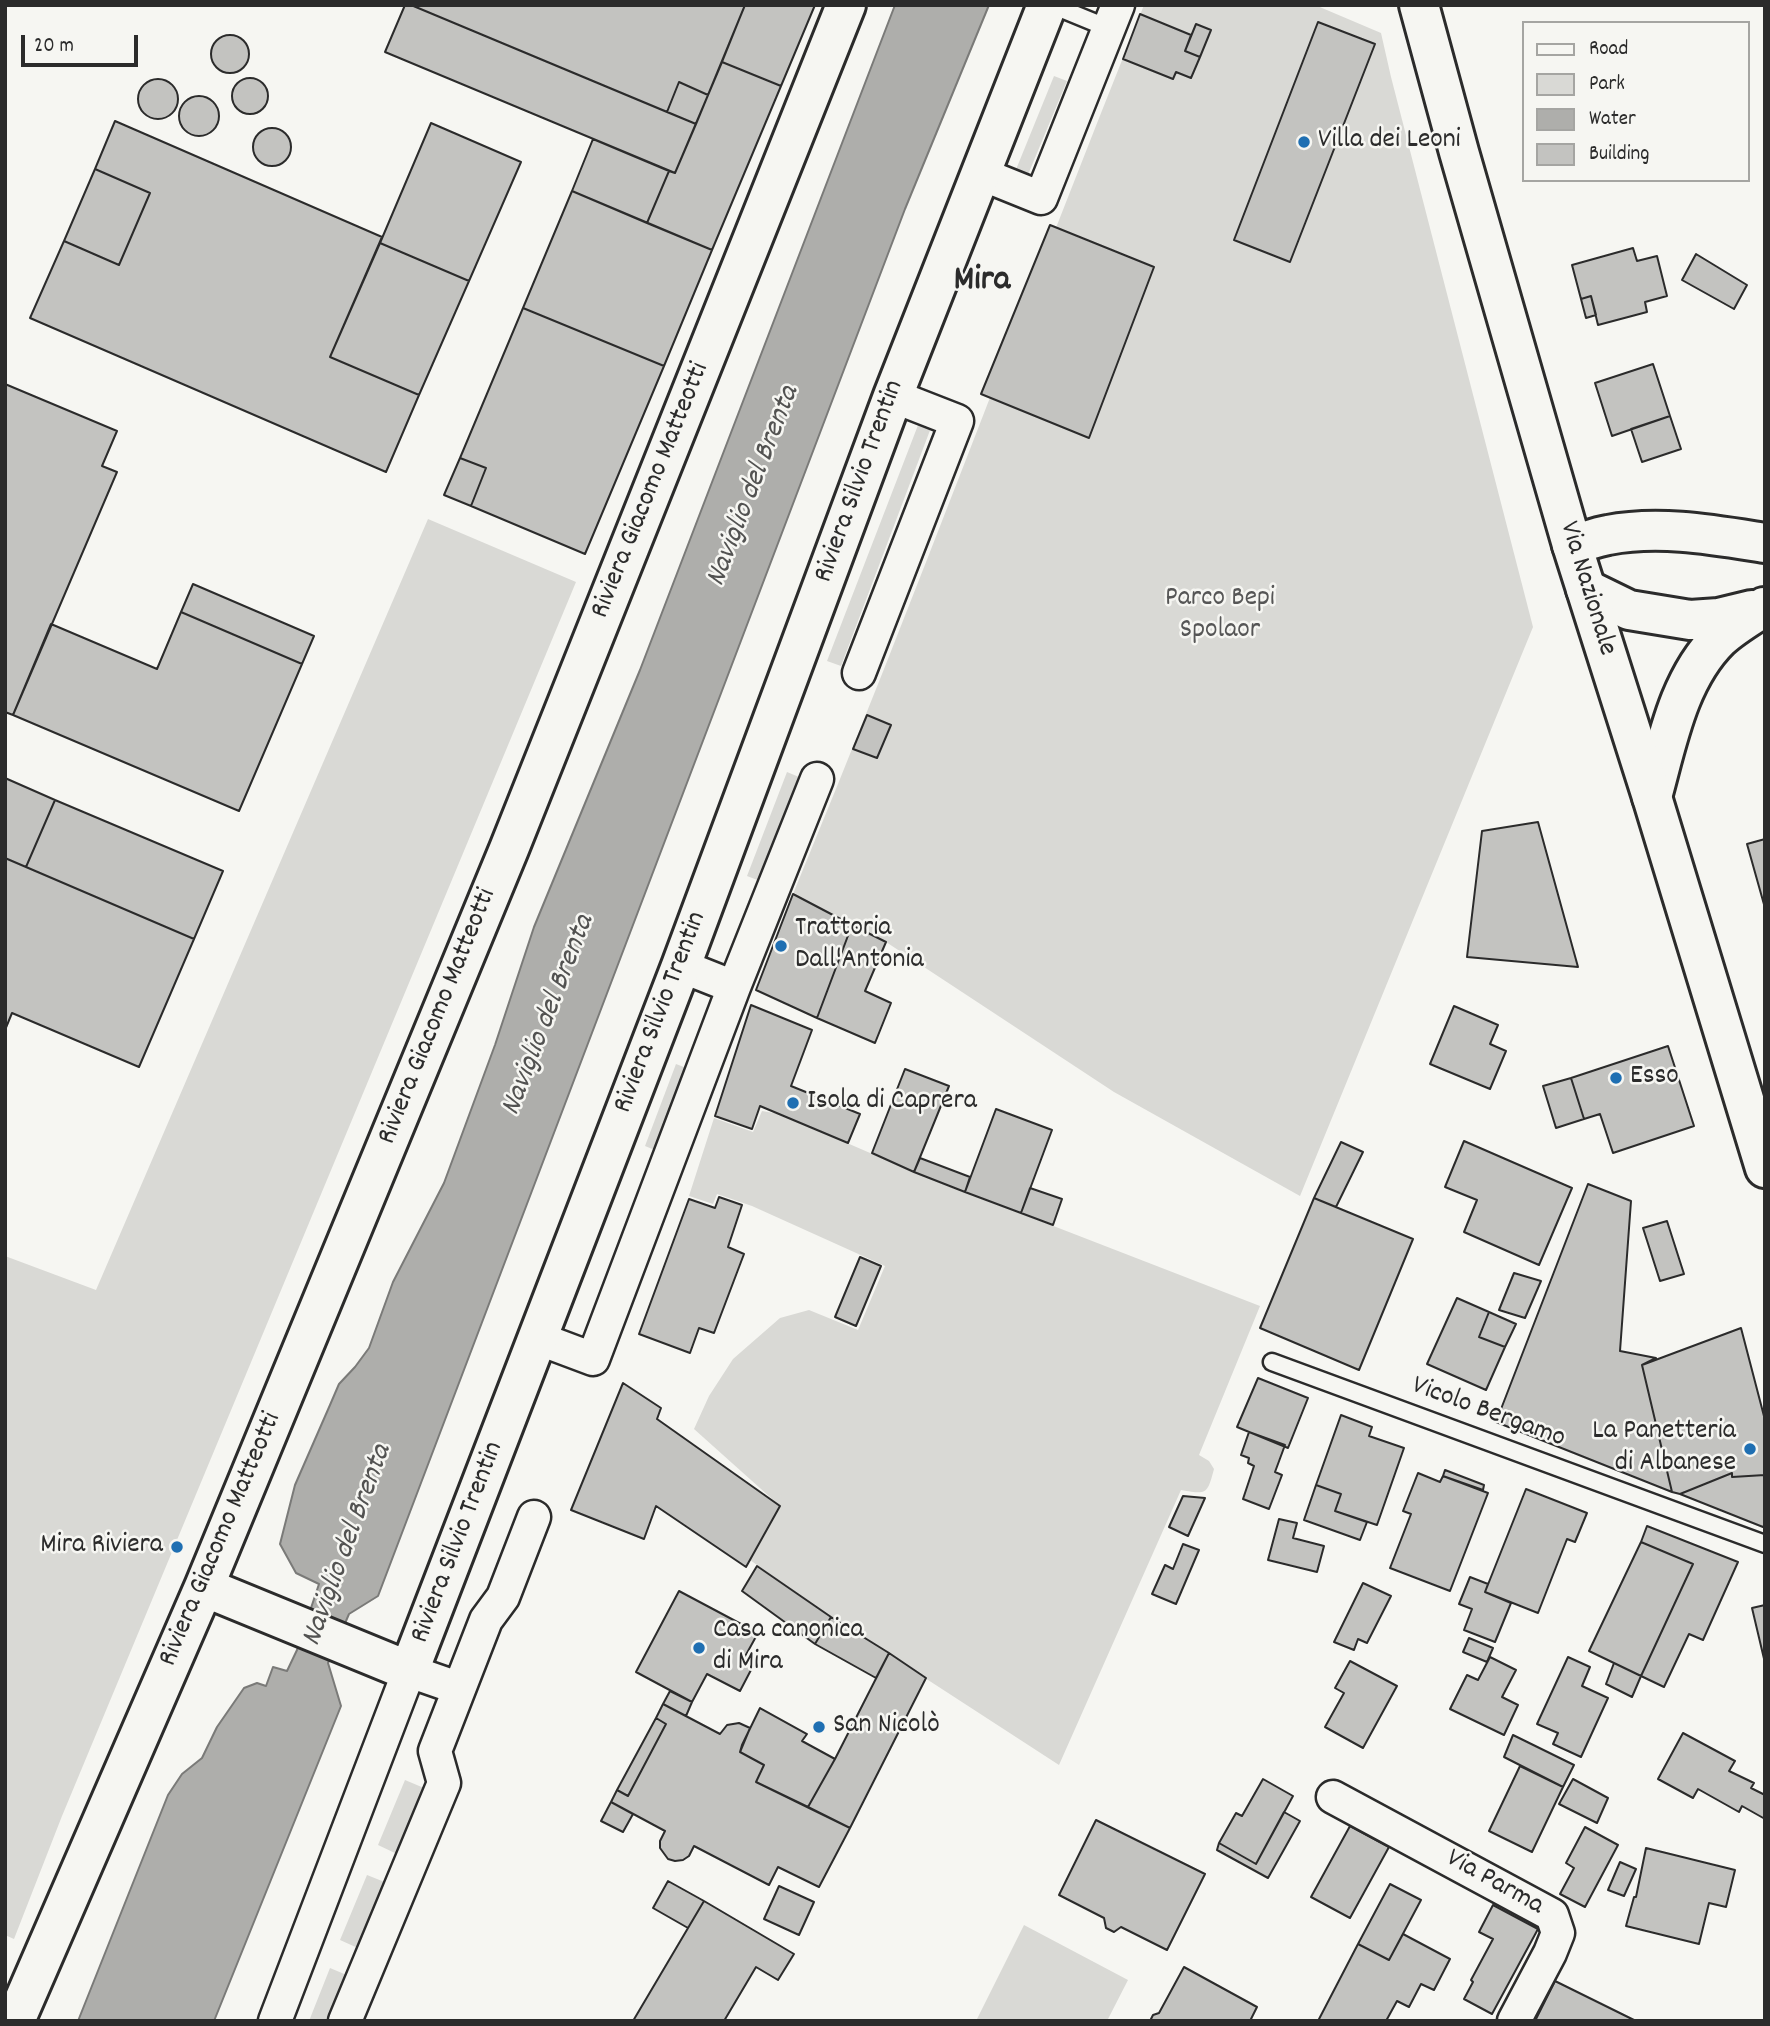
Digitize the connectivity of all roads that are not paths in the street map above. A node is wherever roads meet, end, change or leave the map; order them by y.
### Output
1 (846, 5) edge
2 (1049, 5) edge
3 (1419, 5) edge
4 (1113, 17) edge
5 (979, 173) junction
6 (892, 396) junction
7 (1765, 543) edge
8 (1572, 545) junction
9 (1586, 589) junction
10 (1765, 607) edge
11 (859, 673) dead end
12 (817, 779) dead end
13 (1652, 797) junction
14 (681, 965) junction
15 (734, 987) junction
16 (1765, 1168) edge
17 (537, 1338) junction
18 (1272, 1362) dead end
19 (534, 1517) dead end
20 (1765, 1544) edge
21 (204, 1587) junction
22 (409, 1671) junction
23 (458, 1688) junction
24 (1334, 1797) dead end
25 (15, 2021) edge
26 (275, 2021) edge
27 (345, 2021) edge
28 (1514, 2021) edge

1 - 21 street, Riviera Giacomo Matteotti
2 - 4 lane
2 - 5 street, Riviera Silvio Trentin
3 - 8 street, Via Nazionale
4 - 5 street
5 - 6 street, Riviera Silvio Trentin
6 - 11 street
6 - 14 street, Riviera Silvio Trentin
7 - 8 street
8 - 9 street, Via Nazionale
9 - 10 street
9 - 13 street, Via Nazionale
10 - 13 street
12 - 15 street
13 - 16 street, Via Nazionale
14 - 15 street
14 - 17 street, Riviera Silvio Trentin
15 - 17 street
17 - 22 street, Riviera Silvio Trentin
18 - 20 lane, Vicolo Bergamo
19 - 23 street
21 - 22 street
21 - 25 street, Riviera Giacomo Matteotti
22 - 23 street
22 - 26 street, Riviera Silvio Trentin
23 - 27 street
24 - 28 street, Via Parma

